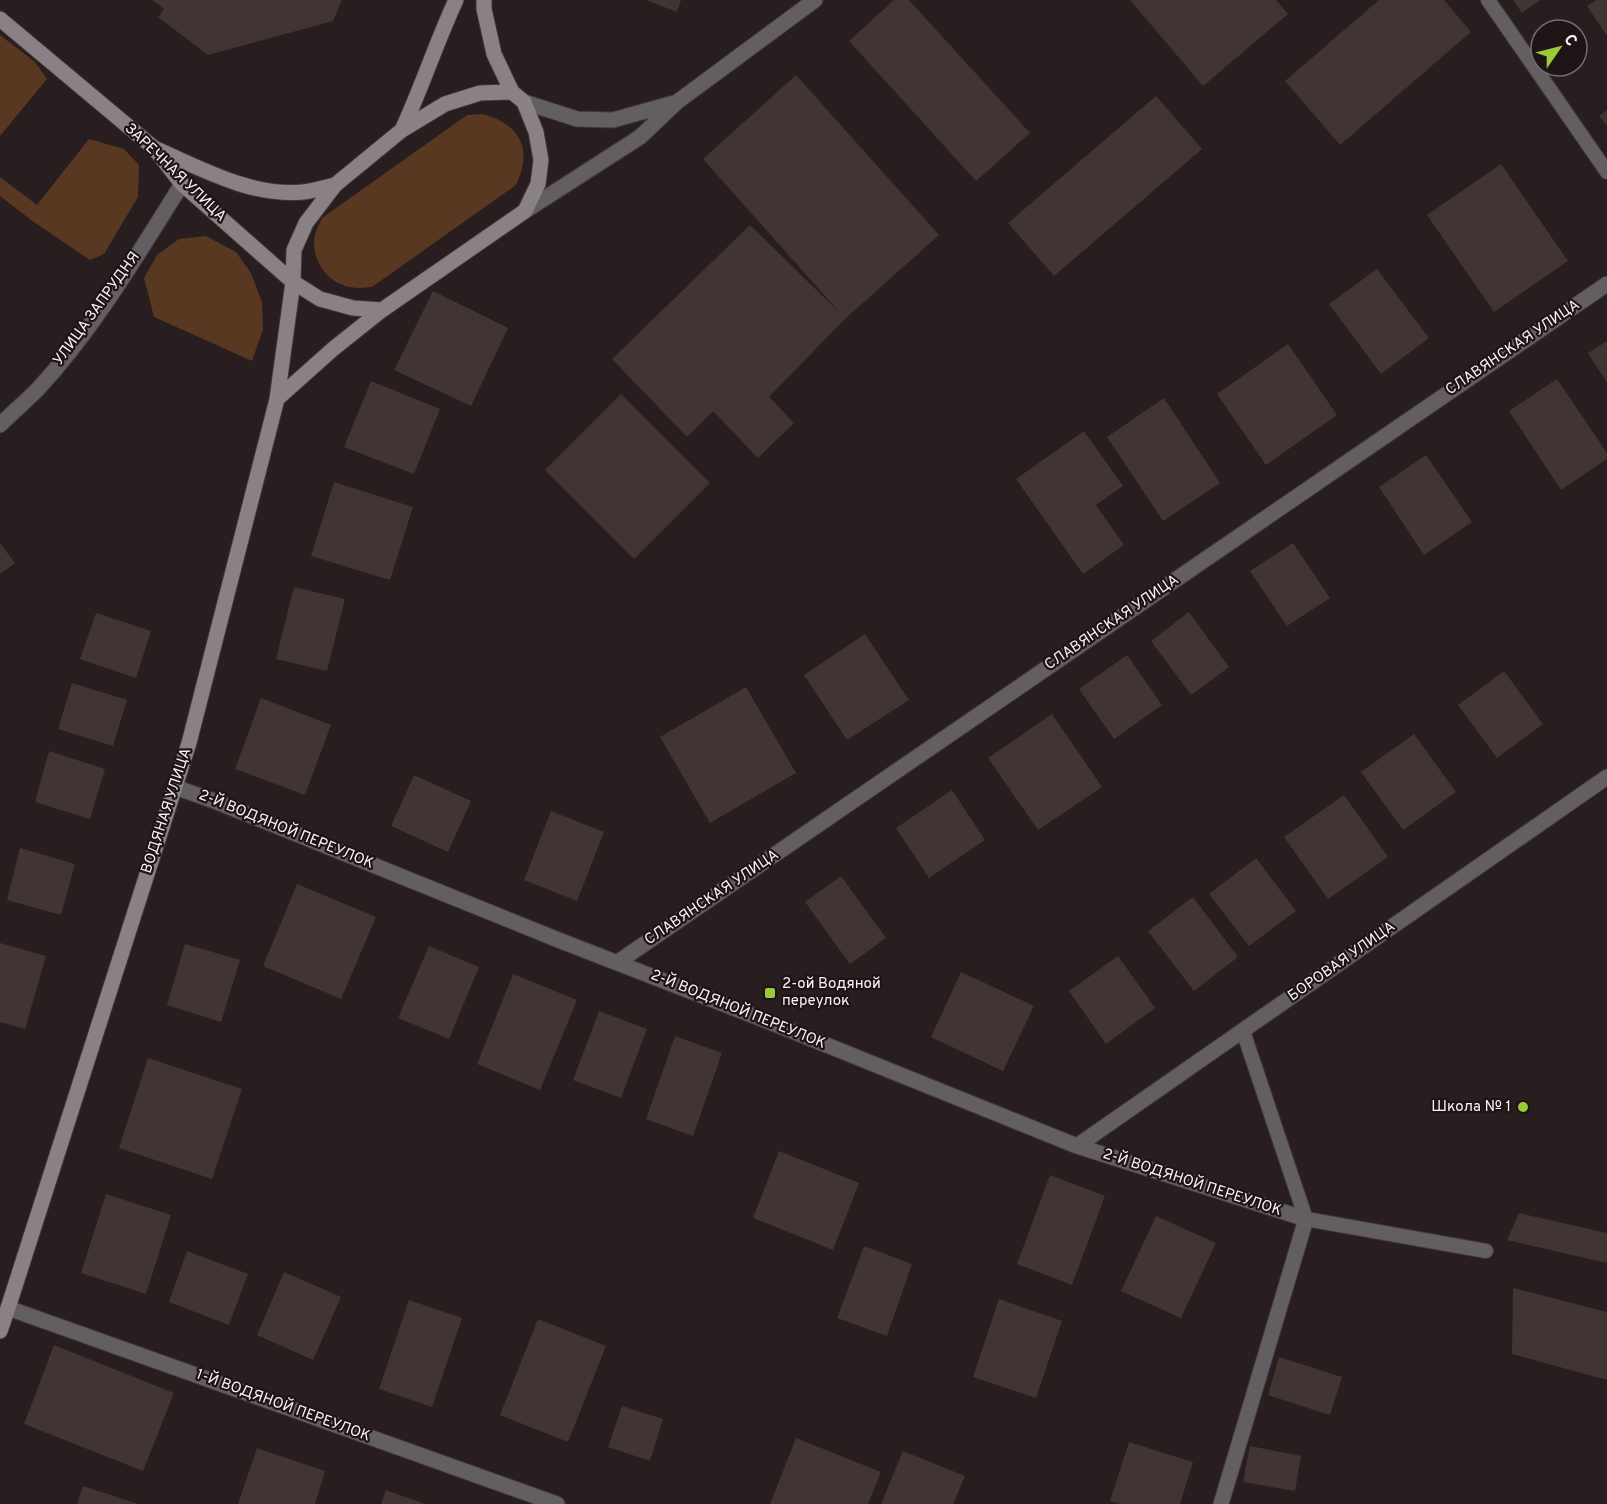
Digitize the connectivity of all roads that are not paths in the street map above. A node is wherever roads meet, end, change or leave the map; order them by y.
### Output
1 (456, 0) edge
2 (484, 0) edge
3 (815, 0) edge
4 (1488, 0) edge
5 (0, 20) edge
6 (518, 97) junction
7 (677, 102) junction
8 (402, 130) junction
9 (154, 148) junction
10 (1607, 172) edge
11 (182, 184) junction
12 (335, 185) junction
13 (525, 212) junction
14 (293, 282) junction
15 (1607, 284) edge
16 (382, 310) junction
17 (277, 399) junction
18 (0, 425) edge
19 (1607, 777) edge
20 (175, 787) junction
21 (618, 962) junction
22 (1243, 1031) junction
23 (1077, 1146) junction
24 (1306, 1219) junction
25 (1486, 1251) dead end
26 (8, 1308) junction
27 (0, 1330) edge
28 (557, 1504) edge
29 (1221, 1504) edge

1 - 8 street
2 - 6 street
3 - 7 street
4 - 10 lane
5 - 9 street, ЗАРЕЧНАЯ УЛИЦА
6 - 7 street
6 - 8 street
6 - 13 street
7 - 13 street
8 - 12 street
9 - 11 street, ЗАРЕЧНАЯ УЛИЦА
9 - 12 street
11 - 14 street, ЗАРЕЧНАЯ УЛИЦА
11 - 18 street, УЛИЦА ЗАПРУДНЯ
12 - 14 street, ВОДЯНАЯ УЛИЦА
13 - 16 street
14 - 16 street, ЗАРЕЧНАЯ УЛИЦА
14 - 17 street, ВОДЯНАЯ УЛИЦА
15 - 21 street, СЛАВЯНСКАЯ УЛИЦА
16 - 17 street
17 - 20 street, ВОДЯНАЯ УЛИЦА
19 - 22 street, БОРОВАЯ УЛИЦА
20 - 21 street, 2-Й ВОДЯНОЙ ПЕРЕУЛОК
20 - 26 street, ВОДЯНАЯ УЛИЦА
21 - 23 street, 2-Й ВОДЯНОЙ ПЕРЕУЛОК
22 - 23 street, БОРОВАЯ УЛИЦА
22 - 24 lane
23 - 24 street, 2-Й ВОДЯНОЙ ПЕРЕУЛОК
24 - 25 lane
24 - 29 street
26 - 27 street, ВОДЯНАЯ УЛИЦА
26 - 28 street, 1-Й ВОДЯНОЙ ПЕРЕУЛОК

